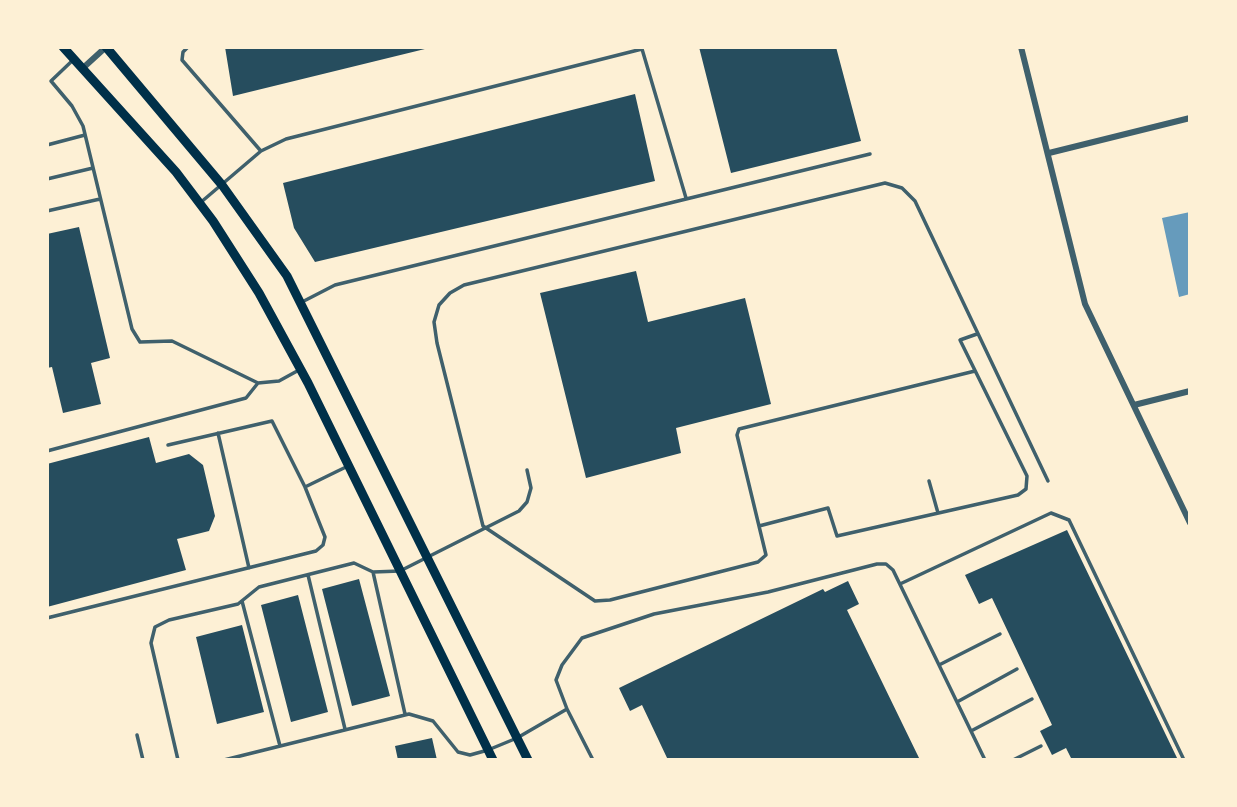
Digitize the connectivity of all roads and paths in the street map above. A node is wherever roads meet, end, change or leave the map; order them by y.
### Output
1 (106, 47) edge
2 (188, 47) edge
3 (1021, 47) edge
4 (65, 48) edge
5 (642, 48) edge
6 (74, 59) junction
7 (83, 68) junction
8 (49, 83) edge
9 (1190, 118) edge
10 (85, 135) junction
11 (47, 145) edge
12 (261, 151) junction
13 (1049, 153) junction
14 (870, 154) dead end
15 (93, 167) junction
16 (47, 179) edge
17 (222, 185) junction
18 (686, 198) junction
19 (100, 199) junction
20 (200, 203) junction
21 (47, 212) edge
22 (300, 303) junction
23 (977, 334) junction
24 (301, 369) junction
25 (975, 371) junction
26 (258, 383) junction
27 (1190, 391) edge
28 (1134, 405) junction
29 (218, 433) junction
30 (168, 445) dead end
31 (47, 451) edge
32 (349, 465) junction
33 (527, 470) dead end
34 (929, 481) dead end
35 (1048, 481) dead end
36 (305, 487) junction
37 (938, 513) junction
38 (1190, 523) edge
39 (483, 526) junction
40 (759, 526) junction
41 (427, 555) junction
42 (250, 568) junction
43 (400, 571) junction
44 (373, 572) junction
45 (308, 575) junction
46 (900, 584) junction
47 (242, 601) junction
48 (47, 618) edge
49 (1000, 634) dead end
50 (939, 665) junction
51 (1017, 669) dead end
52 (1032, 699) dead end
53 (957, 702) junction
54 (567, 709) junction
55 (405, 714) junction
56 (345, 730) junction
57 (971, 731) junction
58 (137, 734) dead end
59 (517, 738) junction
60 (280, 746) junction
61 (1041, 746) dead end
62 (490, 755) edge
63 (143, 760) edge
64 (177, 760) edge
65 (225, 760) edge
66 (528, 760) edge
67 (593, 760) edge
68 (985, 760) edge
69 (1013, 760) edge
70 (1184, 760) edge

1 - 7 street
1 - 17 main road
2 - 12 lane
3 - 13 street
4 - 6 main road
5 - 12 lane
5 - 18 lane
6 - 7 main road
6 - 8 lane
7 - 20 main road
8 - 10 lane
9 - 13 street
10 - 11 lane
10 - 15 lane
12 - 17 lane
13 - 28 street
14 - 18 lane
15 - 16 lane
15 - 19 lane
17 - 20 lane
17 - 22 main road
18 - 22 lane
19 - 21 lane
19 - 26 lane
20 - 24 main road
22 - 41 main road
23 - 25 lane
23 - 35 lane
23 - 39 lane
24 - 26 lane
24 - 32 main road
25 - 37 lane
25 - 40 lane
26 - 31 lane
27 - 28 street
28 - 38 street
29 - 30 lane
29 - 36 lane
29 - 42 lane
32 - 36 lane
32 - 43 main road
33 - 39 lane
34 - 37 lane
36 - 42 lane
37 - 40 lane
39 - 40 lane
39 - 41 lane
41 - 43 lane
41 - 59 main road
42 - 48 lane
43 - 44 lane
43 - 62 main road
44 - 45 lane
44 - 55 lane
45 - 47 lane
45 - 56 lane
46 - 50 lane
46 - 54 lane
46 - 70 lane
47 - 60 lane
47 - 64 lane
49 - 50 lane
50 - 53 lane
51 - 53 lane
52 - 57 lane
53 - 57 lane
54 - 59 lane
54 - 67 lane
55 - 56 lane
55 - 62 lane
56 - 60 lane
57 - 68 lane
58 - 63 lane
59 - 62 lane
59 - 66 main road
60 - 65 lane
61 - 69 lane

